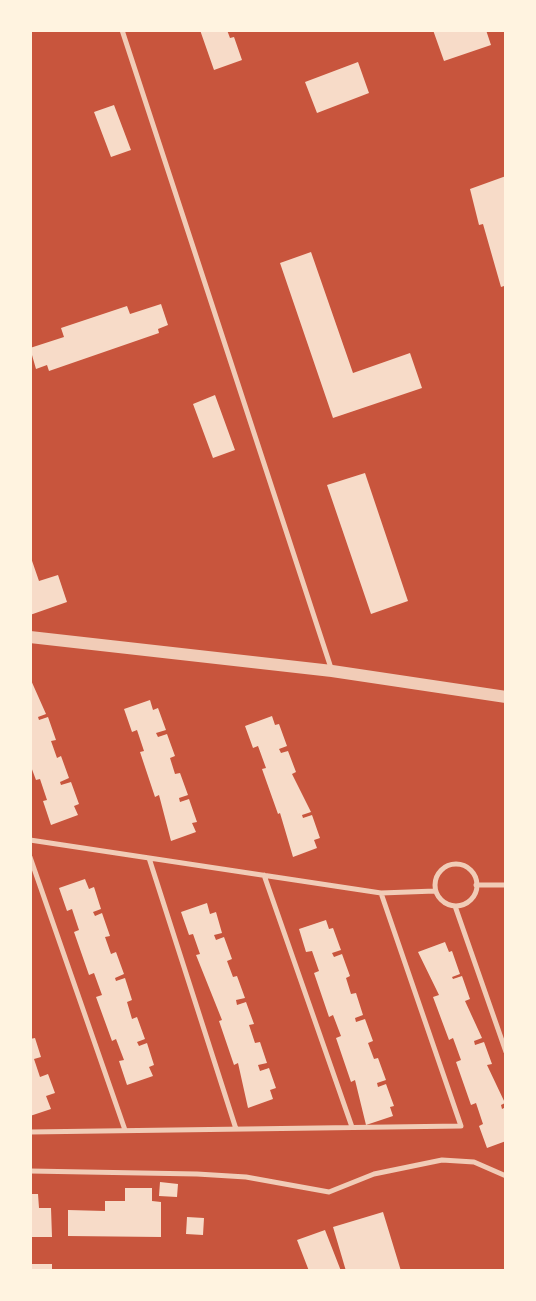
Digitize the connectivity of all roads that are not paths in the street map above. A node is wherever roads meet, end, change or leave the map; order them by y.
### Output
1 (122, 30) edge
2 (30, 636) edge
3 (332, 671) junction
4 (506, 697) edge
5 (30, 840) edge
6 (30, 857) edge
7 (149, 858) junction
8 (264, 875) junction
9 (476, 885) junction
10 (506, 885) edge
11 (435, 891) junction
12 (381, 893) junction
13 (456, 906) junction
14 (506, 1052) edge
15 (352, 1127) junction
16 (236, 1129) junction
17 (125, 1130) junction
18 (30, 1132) edge
19 (30, 1171) edge
20 (506, 1176) edge

1 - 3 lane
2 - 3 street
3 - 4 street
5 - 7 lane
6 - 17 lane
7 - 8 lane
7 - 16 lane
8 - 12 lane
8 - 15 lane
9 - 10 lane
9 - 11 lane
9 - 13 lane
11 - 12 lane
11 - 13 lane
12 - 15 lane
13 - 14 lane
15 - 16 lane
16 - 17 lane
17 - 18 lane
19 - 20 lane

